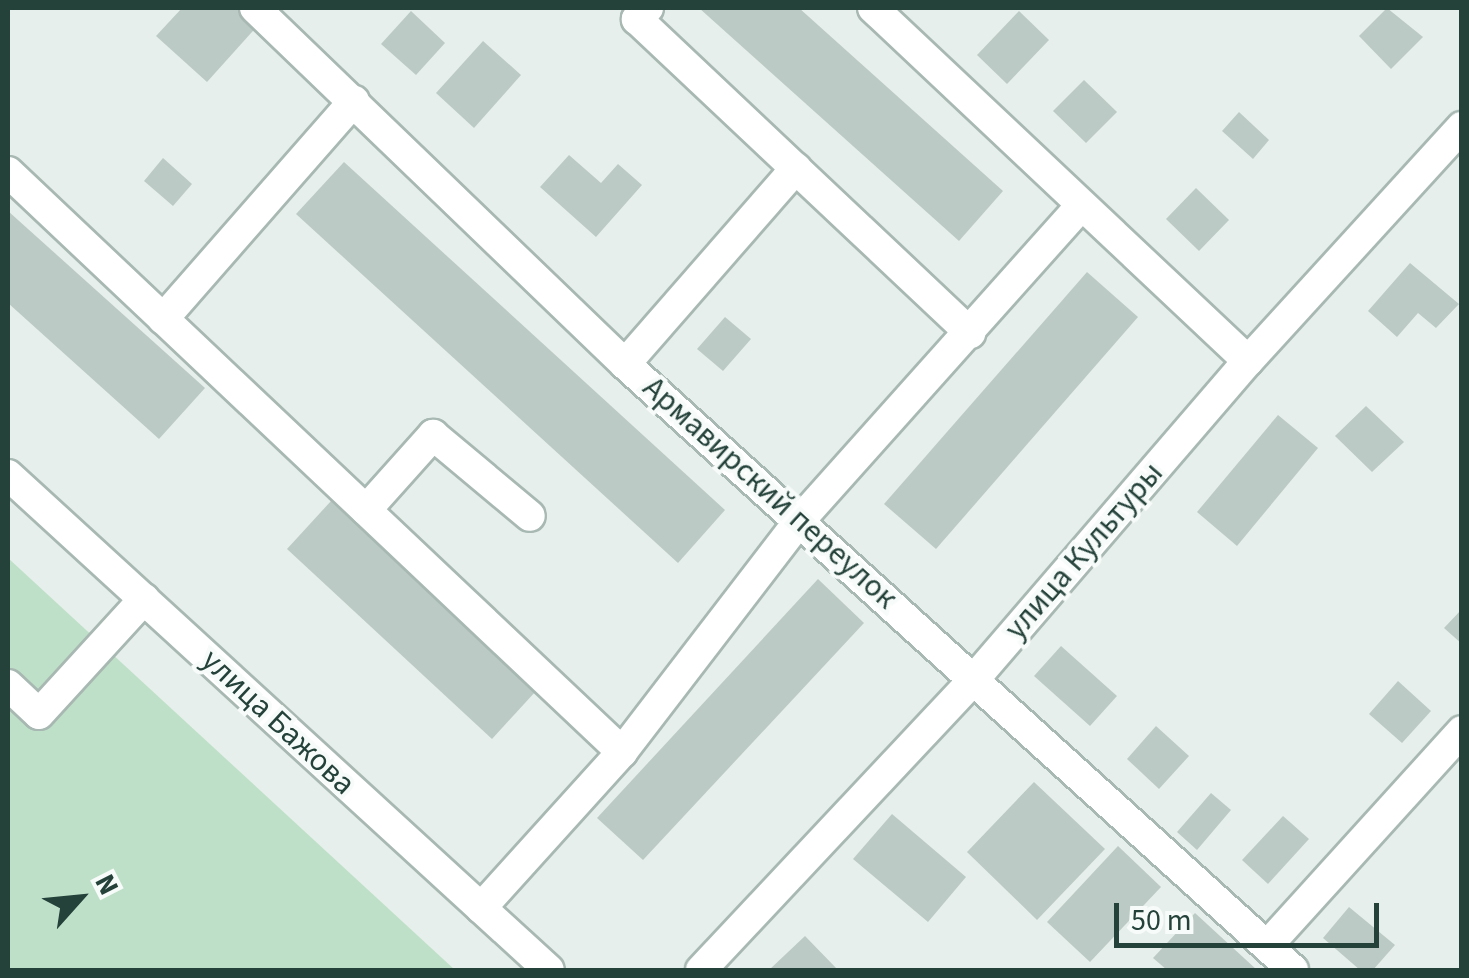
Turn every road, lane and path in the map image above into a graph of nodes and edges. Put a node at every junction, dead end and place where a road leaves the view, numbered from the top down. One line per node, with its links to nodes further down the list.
1 (254, 8): 4 (street, Армавирский переулок)
2 (648, 8): 6 (street)
3 (873, 8): 8 (street)
4 (354, 102): 9 (street); 12 (street, Армавирский переулок)
5 (1462, 126): 11 (street, улица Культуры)
6 (796, 168): 10 (street); 12 (street)
7 (8, 172): 9 (street)
8 (1081, 206): 10 (street); 11 (street)
9 (164, 319): 14 (street)
10 (970, 333): 16 (street)
11 (1248, 361): 18 (street, улица Культуры)
12 (625, 364): 16 (street, Армавирский переулок)
13 (8, 475): 17 (street, улица Бажова)
14 (366, 510): 15 (street); 21 (street)
15 (530, 516)
16 (800, 520): 18 (street, Армавирский переулок); 21 (street)
17 (144, 599): 19 (street); 22 (street, улица Бажова)
18 (976, 677): 23 (street, Армавирский переулок); 25 (street, улица Культуры)
19 (8, 685)
20 (1462, 731): 23 (street)
21 (622, 752): 22 (street)
22 (481, 908): 24 (street, улица Бажова)
23 (1267, 946): 26 (street, Армавирский переулок)
24 (549, 970)
25 (701, 970)
26 (1293, 970)

